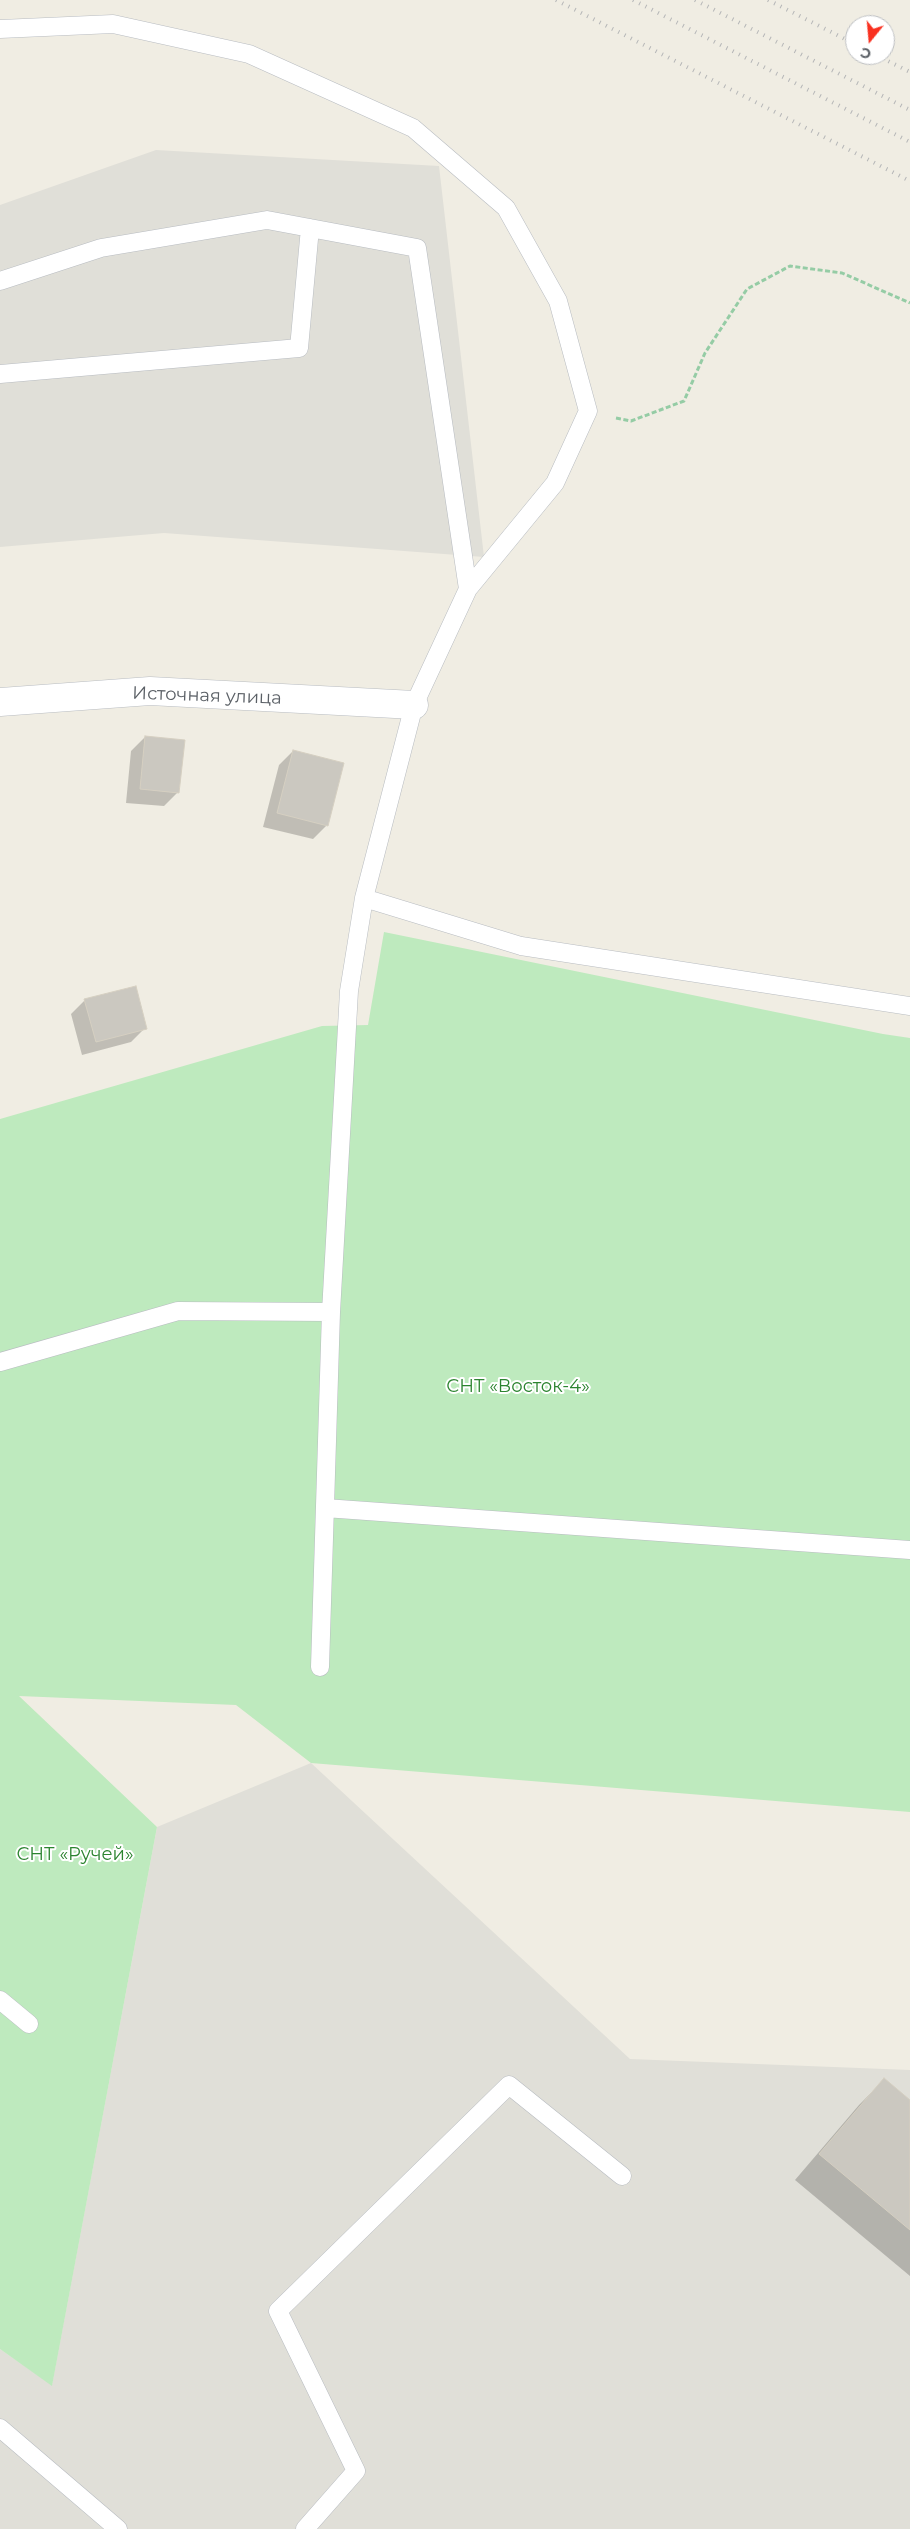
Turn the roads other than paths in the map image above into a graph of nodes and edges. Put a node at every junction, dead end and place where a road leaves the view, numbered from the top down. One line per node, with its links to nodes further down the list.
1 (0, 29): 5 (lane)
2 (310, 228): 3 (lane); 4 (lane); 5 (lane)
3 (0, 281)
4 (0, 374)
5 (468, 589): 7 (lane)
6 (0, 702): 7 (street, Источная улица)
7 (414, 705): 8 (lane)
8 (364, 898): 9 (lane); 10 (lane)
9 (910, 1006)
10 (331, 1312): 11 (lane); 12 (lane)
11 (0, 1362)
12 (325, 1508): 13 (lane); 14 (lane)
13 (910, 1550)
14 (320, 1667)
15 (0, 2000): 16 (lane)
16 (29, 2024)
17 (622, 2176): 20 (lane)
18 (0, 2428): 19 (lane)
19 (118, 2529)
20 (305, 2529)

